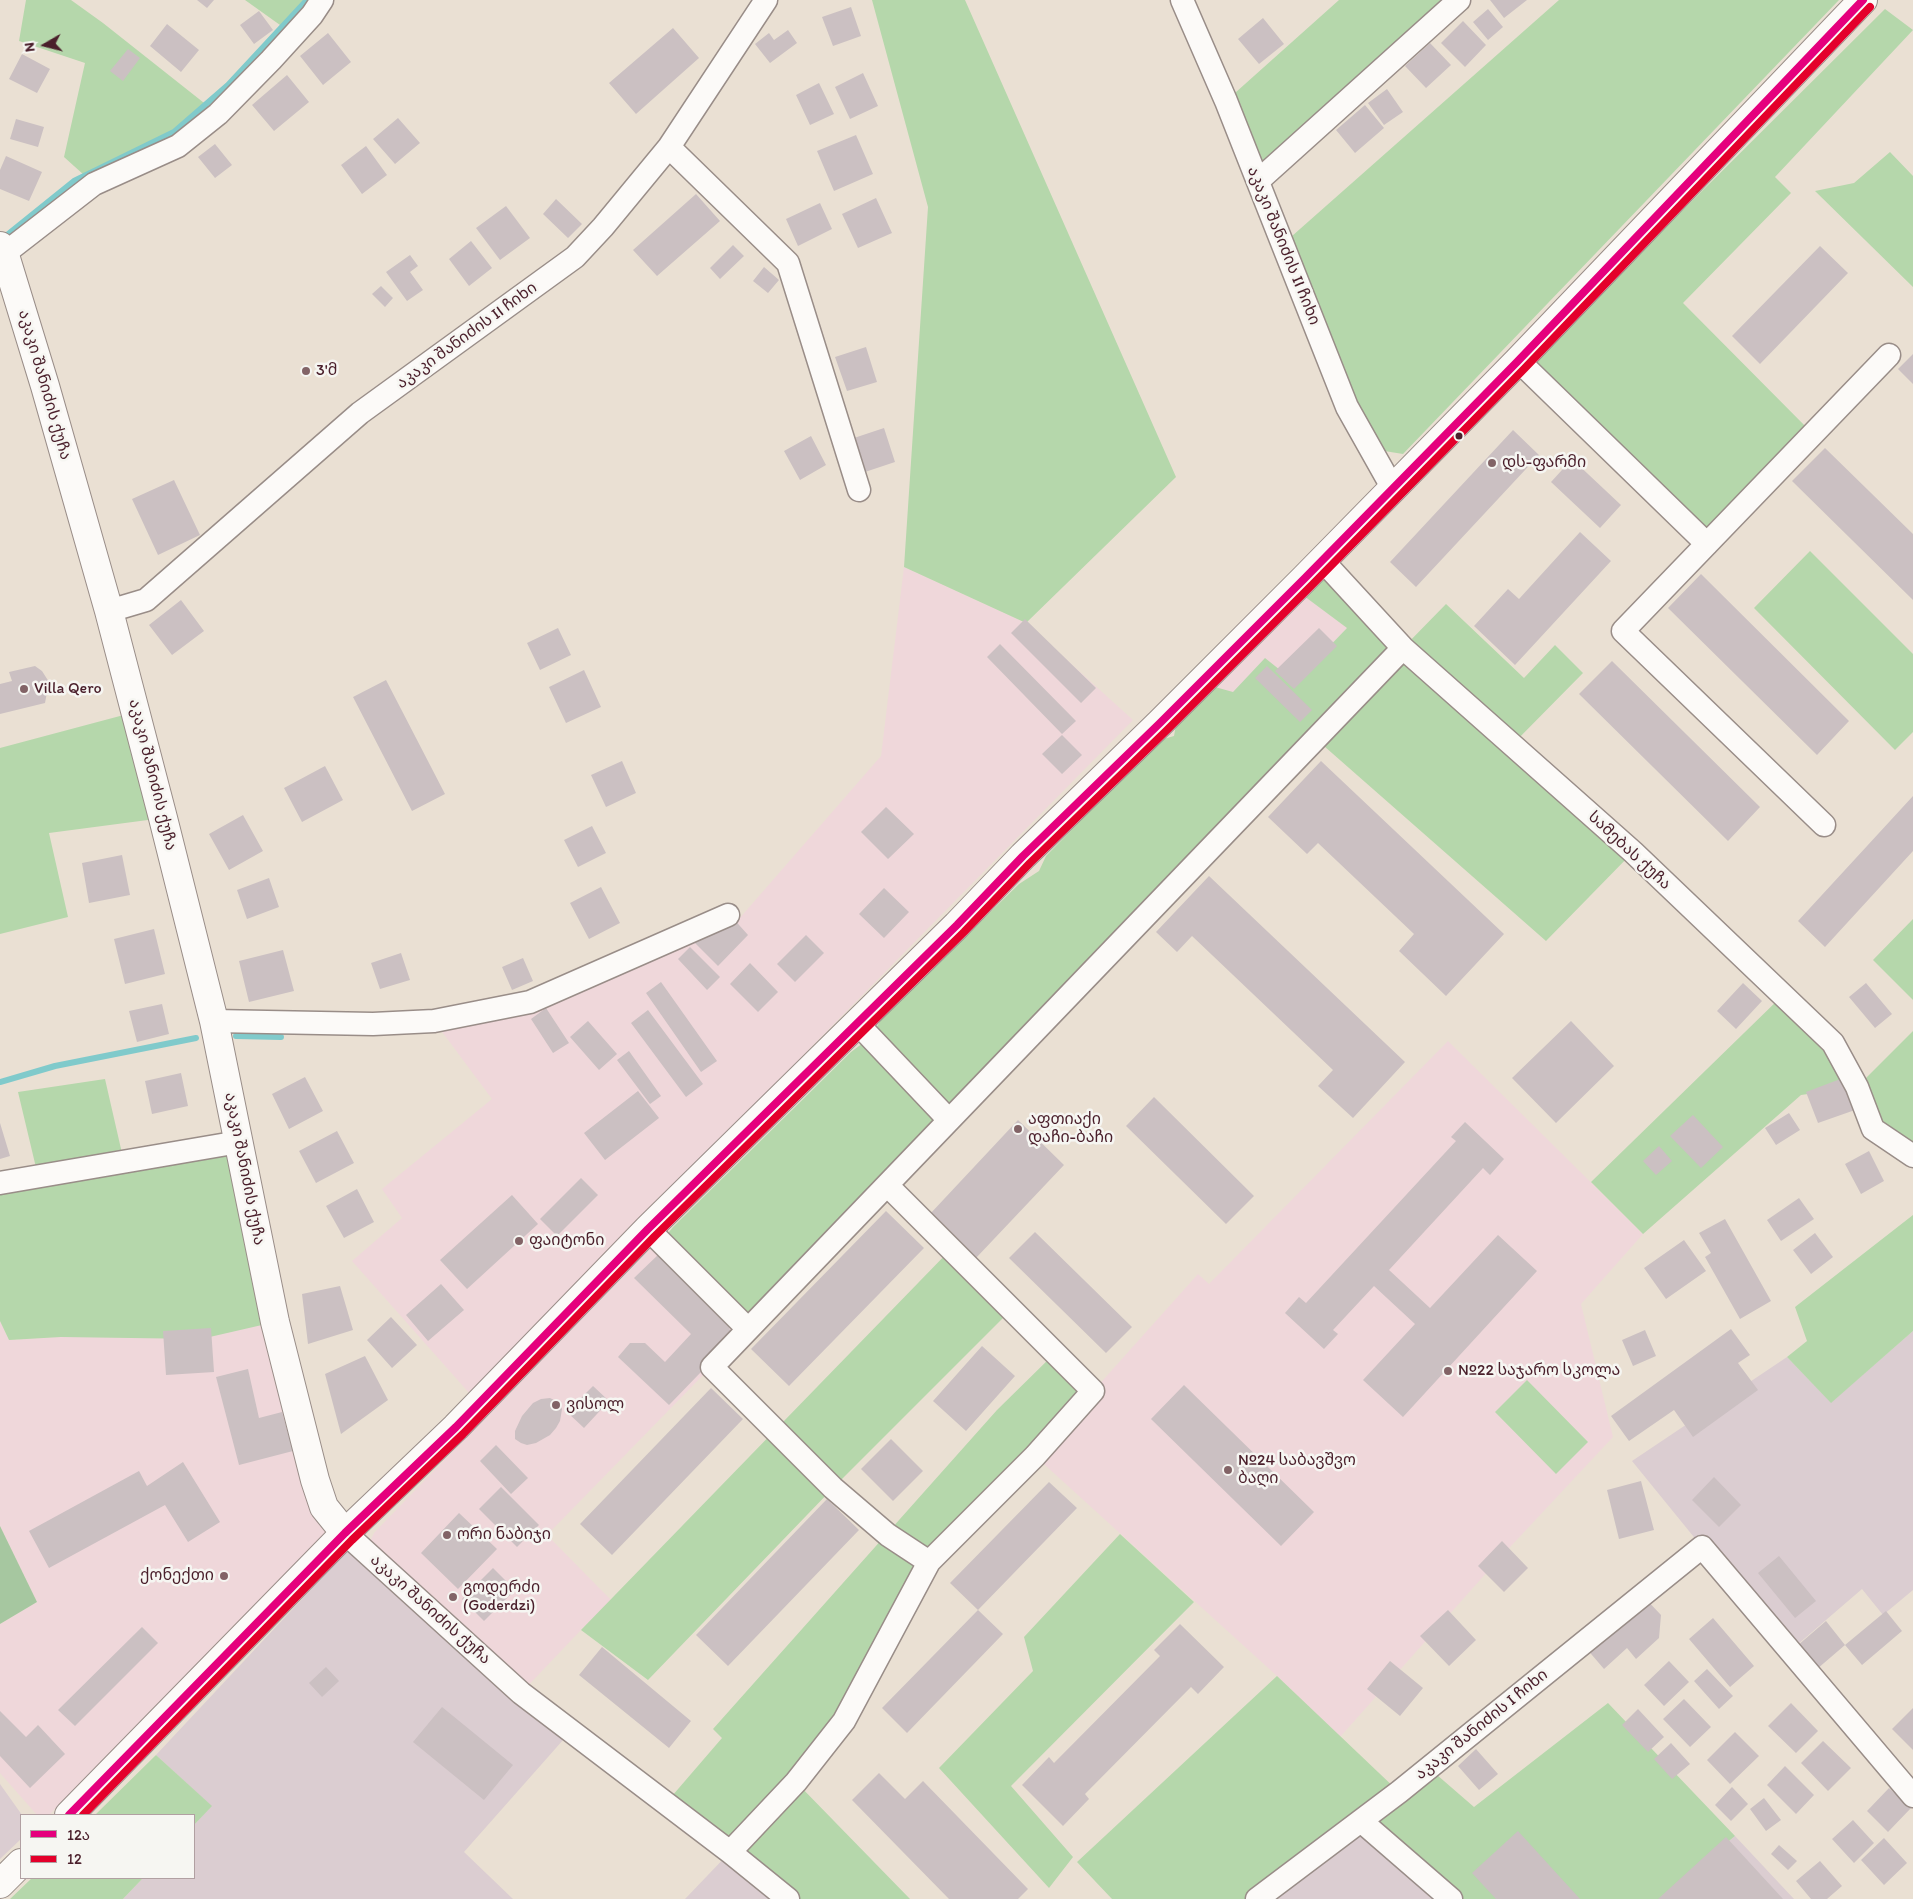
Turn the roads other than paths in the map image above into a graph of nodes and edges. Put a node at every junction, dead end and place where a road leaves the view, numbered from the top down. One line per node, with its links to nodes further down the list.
1 (322, 0): 8 (street)
2 (766, 0): 6 (street, აკაკი შანიძის II ჩიხი)
3 (1182, 0): 7 (street, აკაკი შანიძის II ჩიხი)
4 (1459, 0): 7 (street)
5 (1863, 0): 10 (main road)
6 (670, 147): 12 (street); 15 (street, აკაკი შანიძის II ჩიხი)
7 (1258, 181): 11 (street, აკაკი შანიძის II ჩიხი)
8 (1, 252): 15 (main road, აკაკი შანიძის ქუჩა)
9 (1889, 355): 13 (street)
10 (1517, 362): 11 (main road); 13 (street)
11 (1392, 488): 14 (main road)
12 (859, 490)
13 (1707, 544): 17 (street)
14 (1322, 560): 16 (street, სამებას ქუჩა); 20 (main road)
15 (109, 611): 19 (main road, აკაკი შანიძის ქუჩა)
16 (1403, 648): 21 (street); 23 (street, სამებას ქუჩა)
17 (1824, 824)
18 (728, 915): 19 (street)
19 (214, 1021): 22 (main road, აკაკი შანიძის ქუჩა)
20 (858, 1023): 21 (street); 26 (main road)
21 (949, 1120): 25 (street)
22 (239, 1142): 24 (street); 28 (main road, აკაკი შანიძის ქუჩა)
23 (1913, 1156)
24 (0, 1183)
25 (887, 1185): 27 (street); 29 (street)
26 (648, 1229): 27 (street); 28 (main road)
27 (748, 1329): 29 (street)
28 (345, 1533): 31 (main road); 33 (street, აკაკი შანიძის ქუჩა)
29 (929, 1562): 33 (street)
30 (1913, 1796): 32 (street, აკაკი შანიძის I ჩიხი)
31 (70, 1814)
32 (1361, 1821): 37 (street, აკაკი შანიძის I ჩიხი); 38 (street)
33 (730, 1852): 36 (street, აკაკი შანიძის ქუჩა)
34 (20, 1864): 35 (main road)
35 (0, 1884)
36 (788, 1899)
37 (1257, 1899)
38 (1451, 1899)

